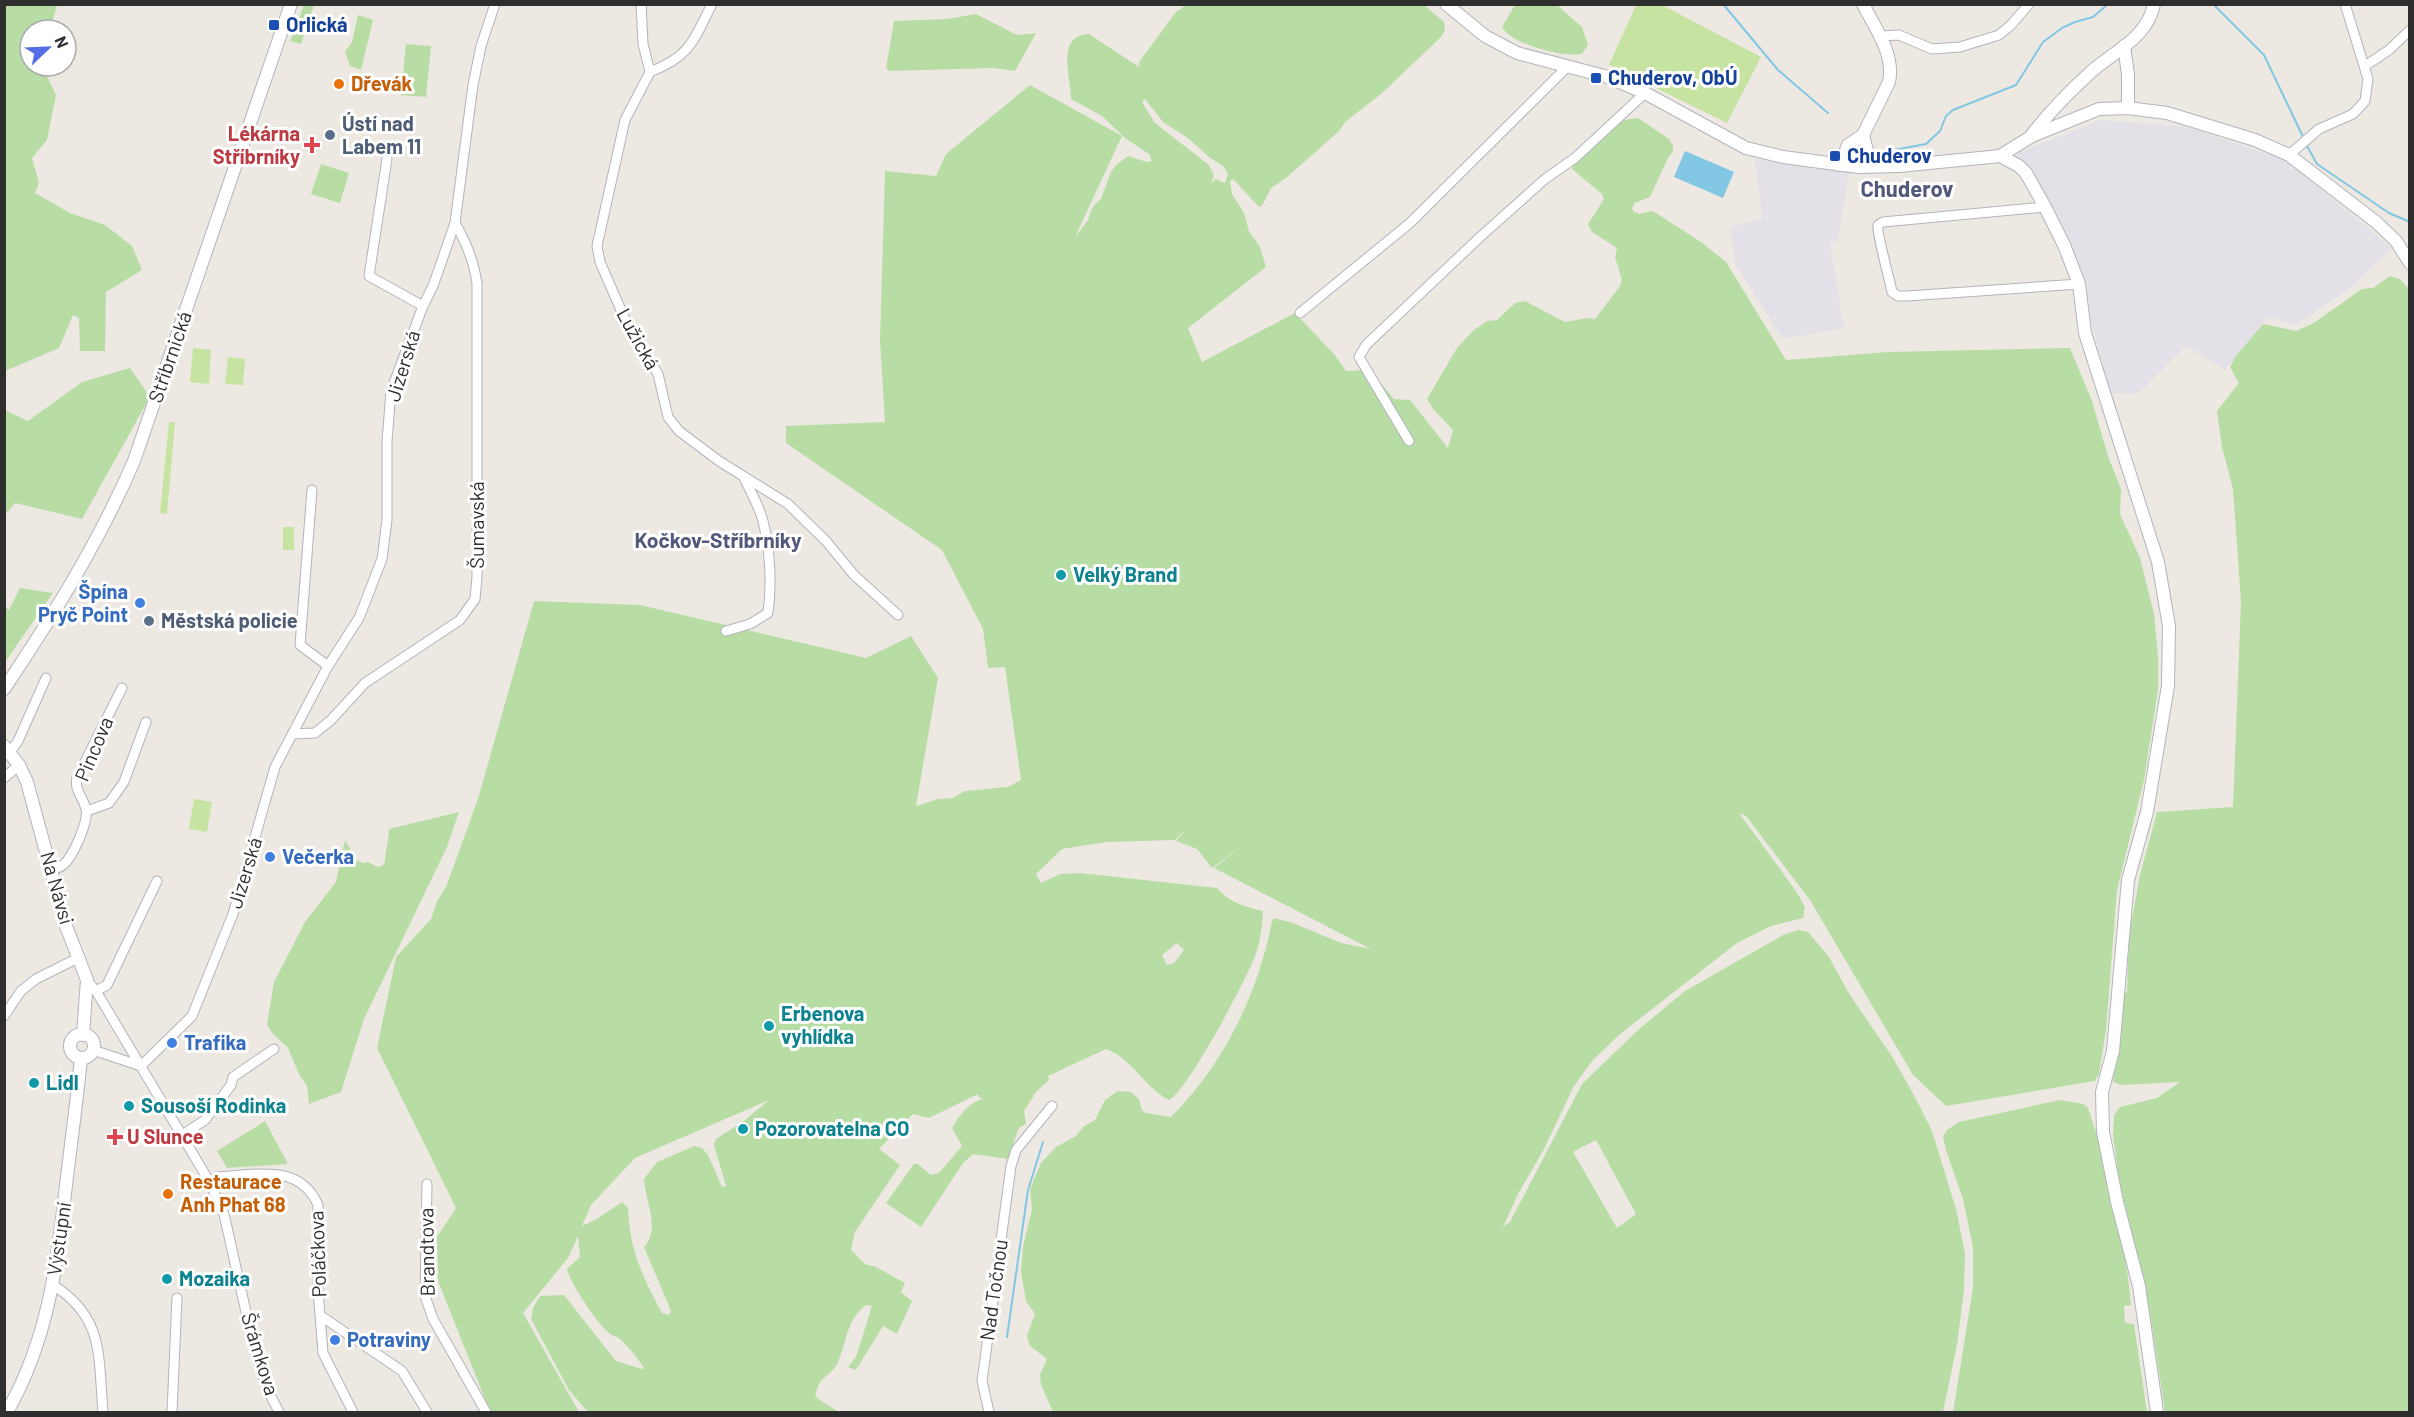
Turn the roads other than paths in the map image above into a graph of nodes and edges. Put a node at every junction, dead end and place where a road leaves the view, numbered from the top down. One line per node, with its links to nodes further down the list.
1 (291, 4): 40 (street, Stříbrnická)
2 (495, 4): 27 (street, Jizerská)
3 (641, 4): 17 (street)
4 (712, 4): 17 (street)
5 (1446, 4): 16 (street)
6 (1863, 4): 13 (street)
7 (2012, 4): 11 (street)
8 (2029, 4): 11 (street)
9 (2154, 4): 14 (street)
10 (2345, 4): 15 (street)
11 (2020, 13): 13 (street)
12 (2409, 30): 15 (street)
13 (1880, 36): 21 (street)
14 (2124, 46): 19 (street); 20 (street)
15 (2365, 66): 22 (street)
16 (1566, 68): 18 (street); 31 (street)
17 (650, 72): 33 (street, Lužická)
18 (1645, 93): 25 (street); 32 (street)
19 (2128, 108): 20 (street); 22 (street)
20 (2031, 137): 23 (street)
21 (1862, 149): 23 (street); 25 (street); 25 (street)
22 (2289, 155): 28 (street)
23 (2000, 156): 26 (street)
24 (387, 159): 30 (street, Jizerská)
25 (1840, 165)
26 (2045, 207): 29 (street); 29 (street)
27 (455, 223): 30 (street, Jizerská); 42 (street, Šumavská)
28 (2409, 263)
29 (2079, 284): 73 (street)
30 (423, 306): 37 (street, Jizerská)
31 (1300, 313)
32 (1408, 441)
33 (744, 478): 35 (street, Lužická); 36 (street)
34 (312, 490): 37 (street)
35 (898, 615)
36 (726, 631)
37 (328, 666): 42 (street, Jizerská)
38 (46, 678): 43 (street)
39 (122, 688): 46 (street, Pincova)
40 (4, 689)
41 (146, 722): 46 (street, Pincova)
42 (293, 734): 57 (street, Jizerská)
43 (7, 749): 44 (street, Na Návsi)
44 (19, 765): 45 (street); 47 (street, Na Návsi)
45 (4, 778)
46 (87, 811): 47 (street, Pincova)
47 (50, 870): 49 (street, Na Návsi)
48 (157, 881): 51 (street)
49 (80, 957): 50 (street, Na Návsi); 52 (street)
50 (87, 980): 51 (street, Šrámkova); 53 (street, Na Návsi)
51 (96, 991): 57 (street, Šrámkova)
52 (4, 1016)
53 (83, 1035): 55 (street); 56 (street)
54 (274, 1049): 59 (street)
55 (93, 1050): 56 (street); 57 (street)
56 (81, 1058): 62 (street, Výstupní)
57 (141, 1066): 59 (street, Šrámkova)
58 (1052, 1106): 72 (street, Nad Točnou)
59 (182, 1135): 60 (street, Šrámkova)
60 (209, 1180): 64 (street, Poláčkova); 68 (street, Šrámkova)
61 (427, 1184): 71 (street, Brandtova)
62 (53, 1285): 65 (street, Výstupní); 66 (street)
63 (177, 1299): 67 (street)
64 (321, 1317): 69 (street); 70 (street, Poláčkova)
65 (7, 1413)
66 (102, 1413)
67 (172, 1413)
68 (279, 1413)
69 (353, 1413)
70 (427, 1413)
71 (486, 1413)
72 (988, 1413)
73 (2157, 1413)

